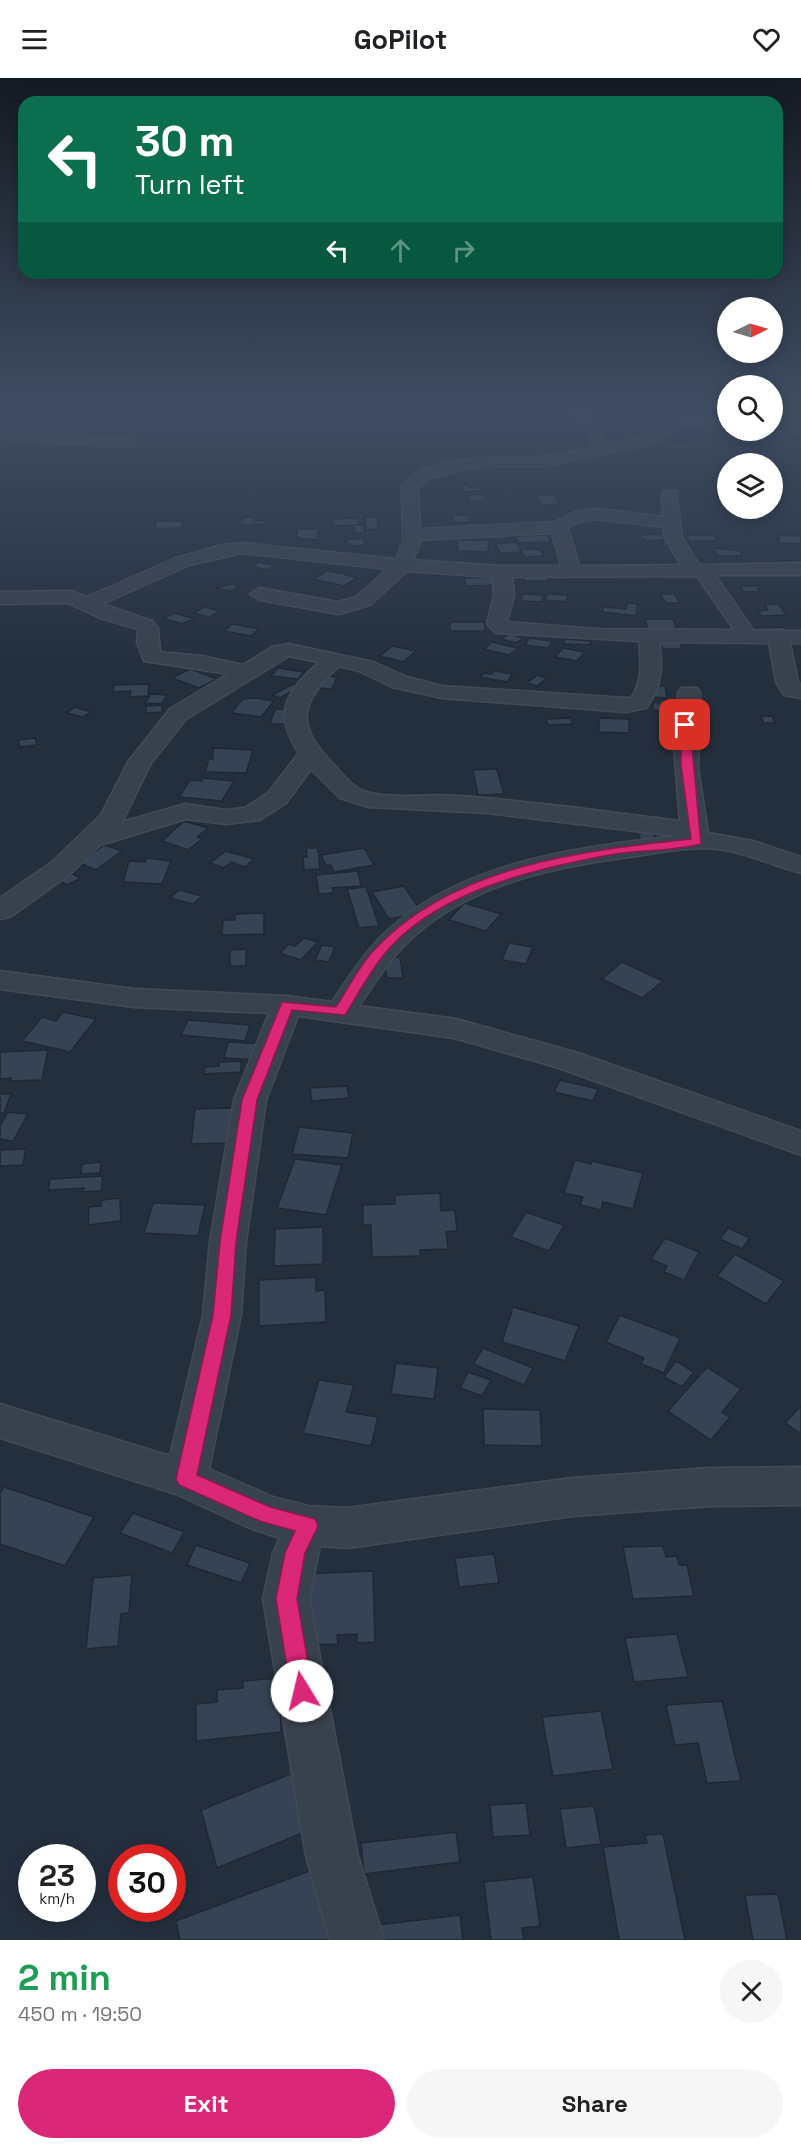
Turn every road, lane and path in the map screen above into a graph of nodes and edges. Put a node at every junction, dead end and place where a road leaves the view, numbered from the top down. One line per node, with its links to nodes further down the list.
1 (410, 493): 5 (street)
2 (670, 494): 3 (street)
3 (670, 523): 4 (street); 7 (street)
4 (559, 526): 5 (street); 10 (street)
5 (412, 535): 6 (street)
6 (402, 565): 9 (street); 11 (street); 13 (street)
7 (699, 569): 8 (street); 10 (street); 14 (street)
8 (801, 569)
9 (502, 572): 10 (street); 15 (street)
10 (572, 572)
11 (260, 594)
12 (0, 598): 13 (street)
13 (87, 604): 19 (street)
14 (747, 635): 15 (street); 16 (street)
15 (648, 636): 18 (street)
16 (778, 636): 17 (street); 20 (street)
17 (801, 637)
18 (335, 659): 19 (street); 22 (street)
19 (248, 672): 24 (street)
20 (801, 692)
21 (689, 693): 23 (street)
22 (310, 754): 23 (street); 24 (street)
23 (695, 836): 25 (street); 29 (street)
24 (95, 838): 26 (street)
25 (801, 865)
26 (0, 911)
27 (0, 980): 28 (street)
28 (287, 1005): 29 (street); 32 (street)
29 (340, 1012): 30 (street)
30 (801, 1143)
31 (0, 1421): 32 (street)
32 (186, 1479): 34 (street)
33 (801, 1486): 34 (street)
34 (308, 1526): 35 (street)
35 (357, 1940)

